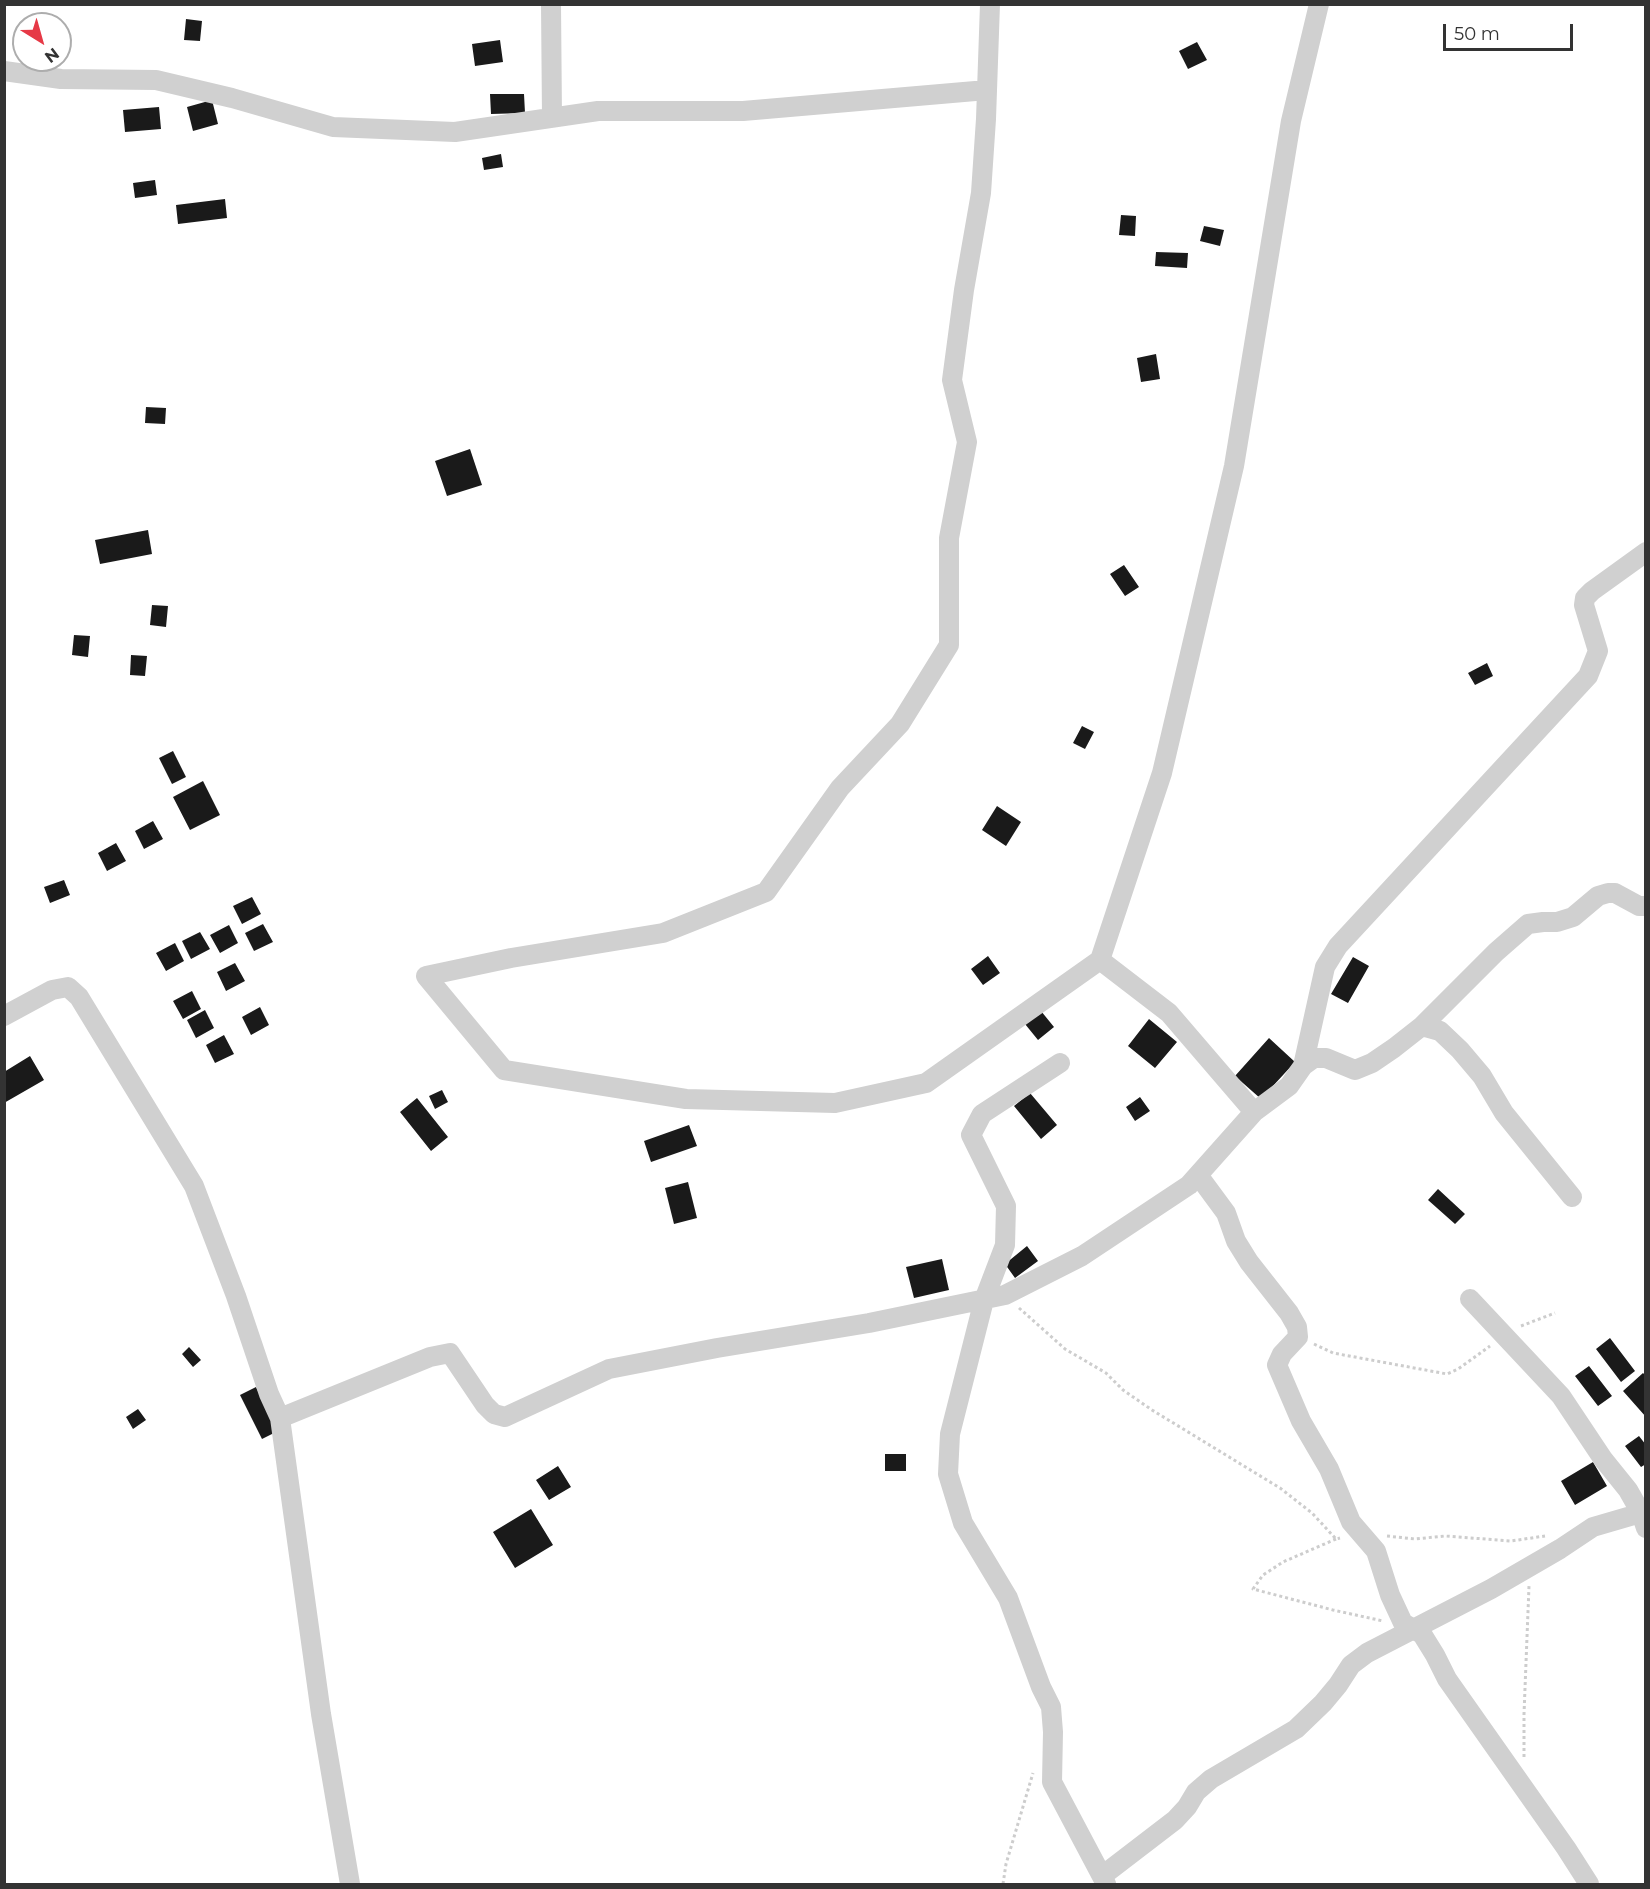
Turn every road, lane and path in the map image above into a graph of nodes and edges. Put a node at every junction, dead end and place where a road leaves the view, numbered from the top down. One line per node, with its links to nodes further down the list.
1 (551, 4): 6 (street)
2 (990, 4): 5 (street)
3 (1319, 4): 9 (street)
4 (4, 71): 6 (street)
5 (987, 90): 6 (street); 9 (street)
6 (552, 118)
7 (1646, 552): 13 (street)
8 (1646, 906): 11 (street)
9 (1100, 960): 14 (street)
10 (4, 1016): 23 (street)
11 (1422, 1026): 13 (street); 16 (street)
12 (1060, 1063): 19 (street)
13 (1303, 1066): 14 (street)
14 (1254, 1113): 15 (street)
15 (1198, 1175): 17 (street); 21 (street)
16 (1572, 1197)
17 (1005, 1295): 19 (street); 26 (path)
18 (1470, 1299): 22 (street)
19 (984, 1300): 23 (street); 33 (street)
20 (1556, 1313): 22 (path)
21 (1298, 1337): 22 (path); 25 (street)
22 (1506, 1337): 24 (street)
23 (280, 1418): 34 (street)
24 (1644, 1518): 27 (street)
25 (1360, 1532): 26 (path); 27 (path); 30 (street)
26 (1336, 1539): 29 (path)
27 (1573, 1541): 28 (street)
28 (1530, 1567): 30 (street); 32 (path)
29 (1383, 1621)
30 (1414, 1629): 32 (street); 33 (street)
31 (1033, 1772): 35 (path)
32 (1525, 1791): 36 (street)
33 (1104, 1880)
34 (350, 1884)
35 (1003, 1884)
36 (1589, 1884)

